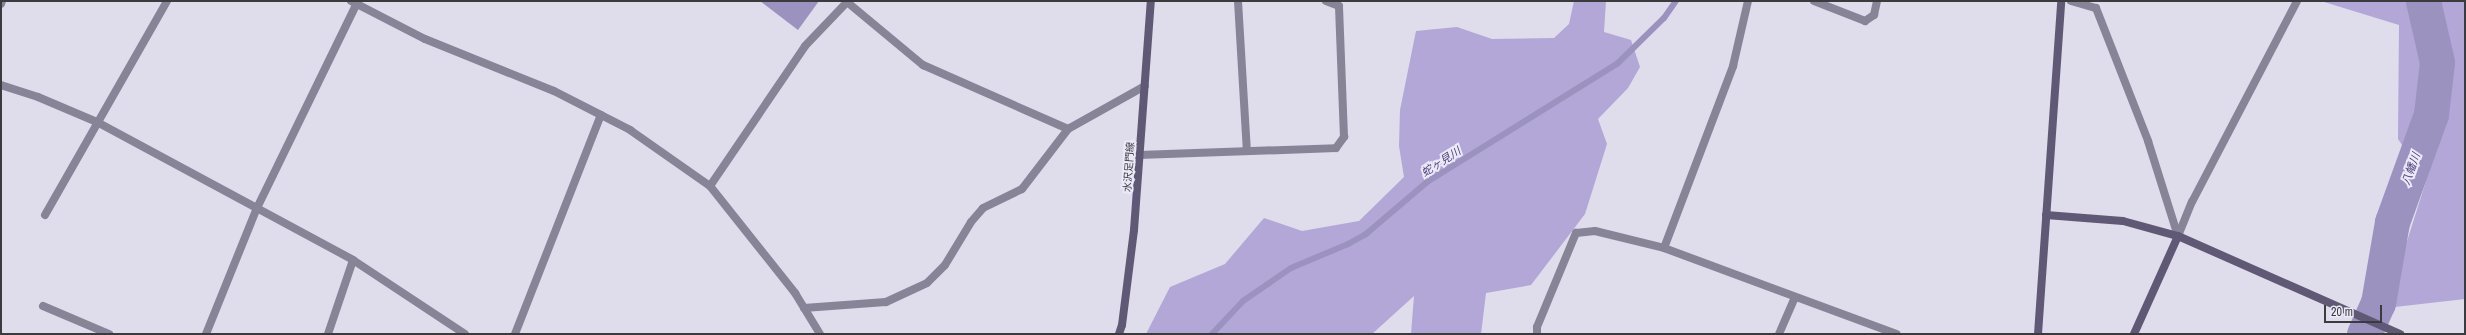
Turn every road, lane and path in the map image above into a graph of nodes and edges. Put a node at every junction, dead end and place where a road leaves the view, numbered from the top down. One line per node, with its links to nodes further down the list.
1 (167, 1): 16 (street)
2 (1151, 1): 14 (street, 水沢足門線)
3 (1238, 1): 18 (street)
4 (1326, 1): 18 (street)
5 (1748, 1): 25 (street)
6 (1814, 1): 7 (street)
7 (1877, 1)
8 (2061, 1): 22 (street)
9 (2071, 1): 24 (street)
10 (2296, 1): 24 (street)
11 (848, 2): 17 (street); 20 (street)
12 (354, 3): 15 (street); 21 (street)
13 (1, 85): 16 (street)
14 (1145, 86): 17 (street); 19 (street, 水沢足門線)
15 (601, 115): 20 (street); 34 (street)
16 (97, 122): 21 (street); 23 (street)
17 (1068, 129): 29 (street)
18 (1247, 151): 19 (street)
19 (1140, 155): 36 (street, 水沢足門線)
20 (710, 186): 29 (street)
21 (257, 208): 26 (street); 31 (street)
22 (2046, 215): 24 (street); 40 (street)
23 (45, 216)
24 (2178, 236): 41 (street); 42 (street)
25 (1664, 248): 27 (street); 37 (street)
26 (353, 260): 32 (street); 33 (street)
27 (1795, 296): 38 (street); 39 (street)
28 (44, 306): 30 (street)
29 (804, 308): 35 (street)
30 (109, 334)
31 (206, 334)
32 (328, 334)
33 (465, 334)
34 (515, 334)
35 (820, 334)
36 (1119, 334)
37 (1537, 334)
38 (1779, 334)
39 (1897, 334)
40 (2038, 334)
41 (2134, 334)
42 (2400, 334)

